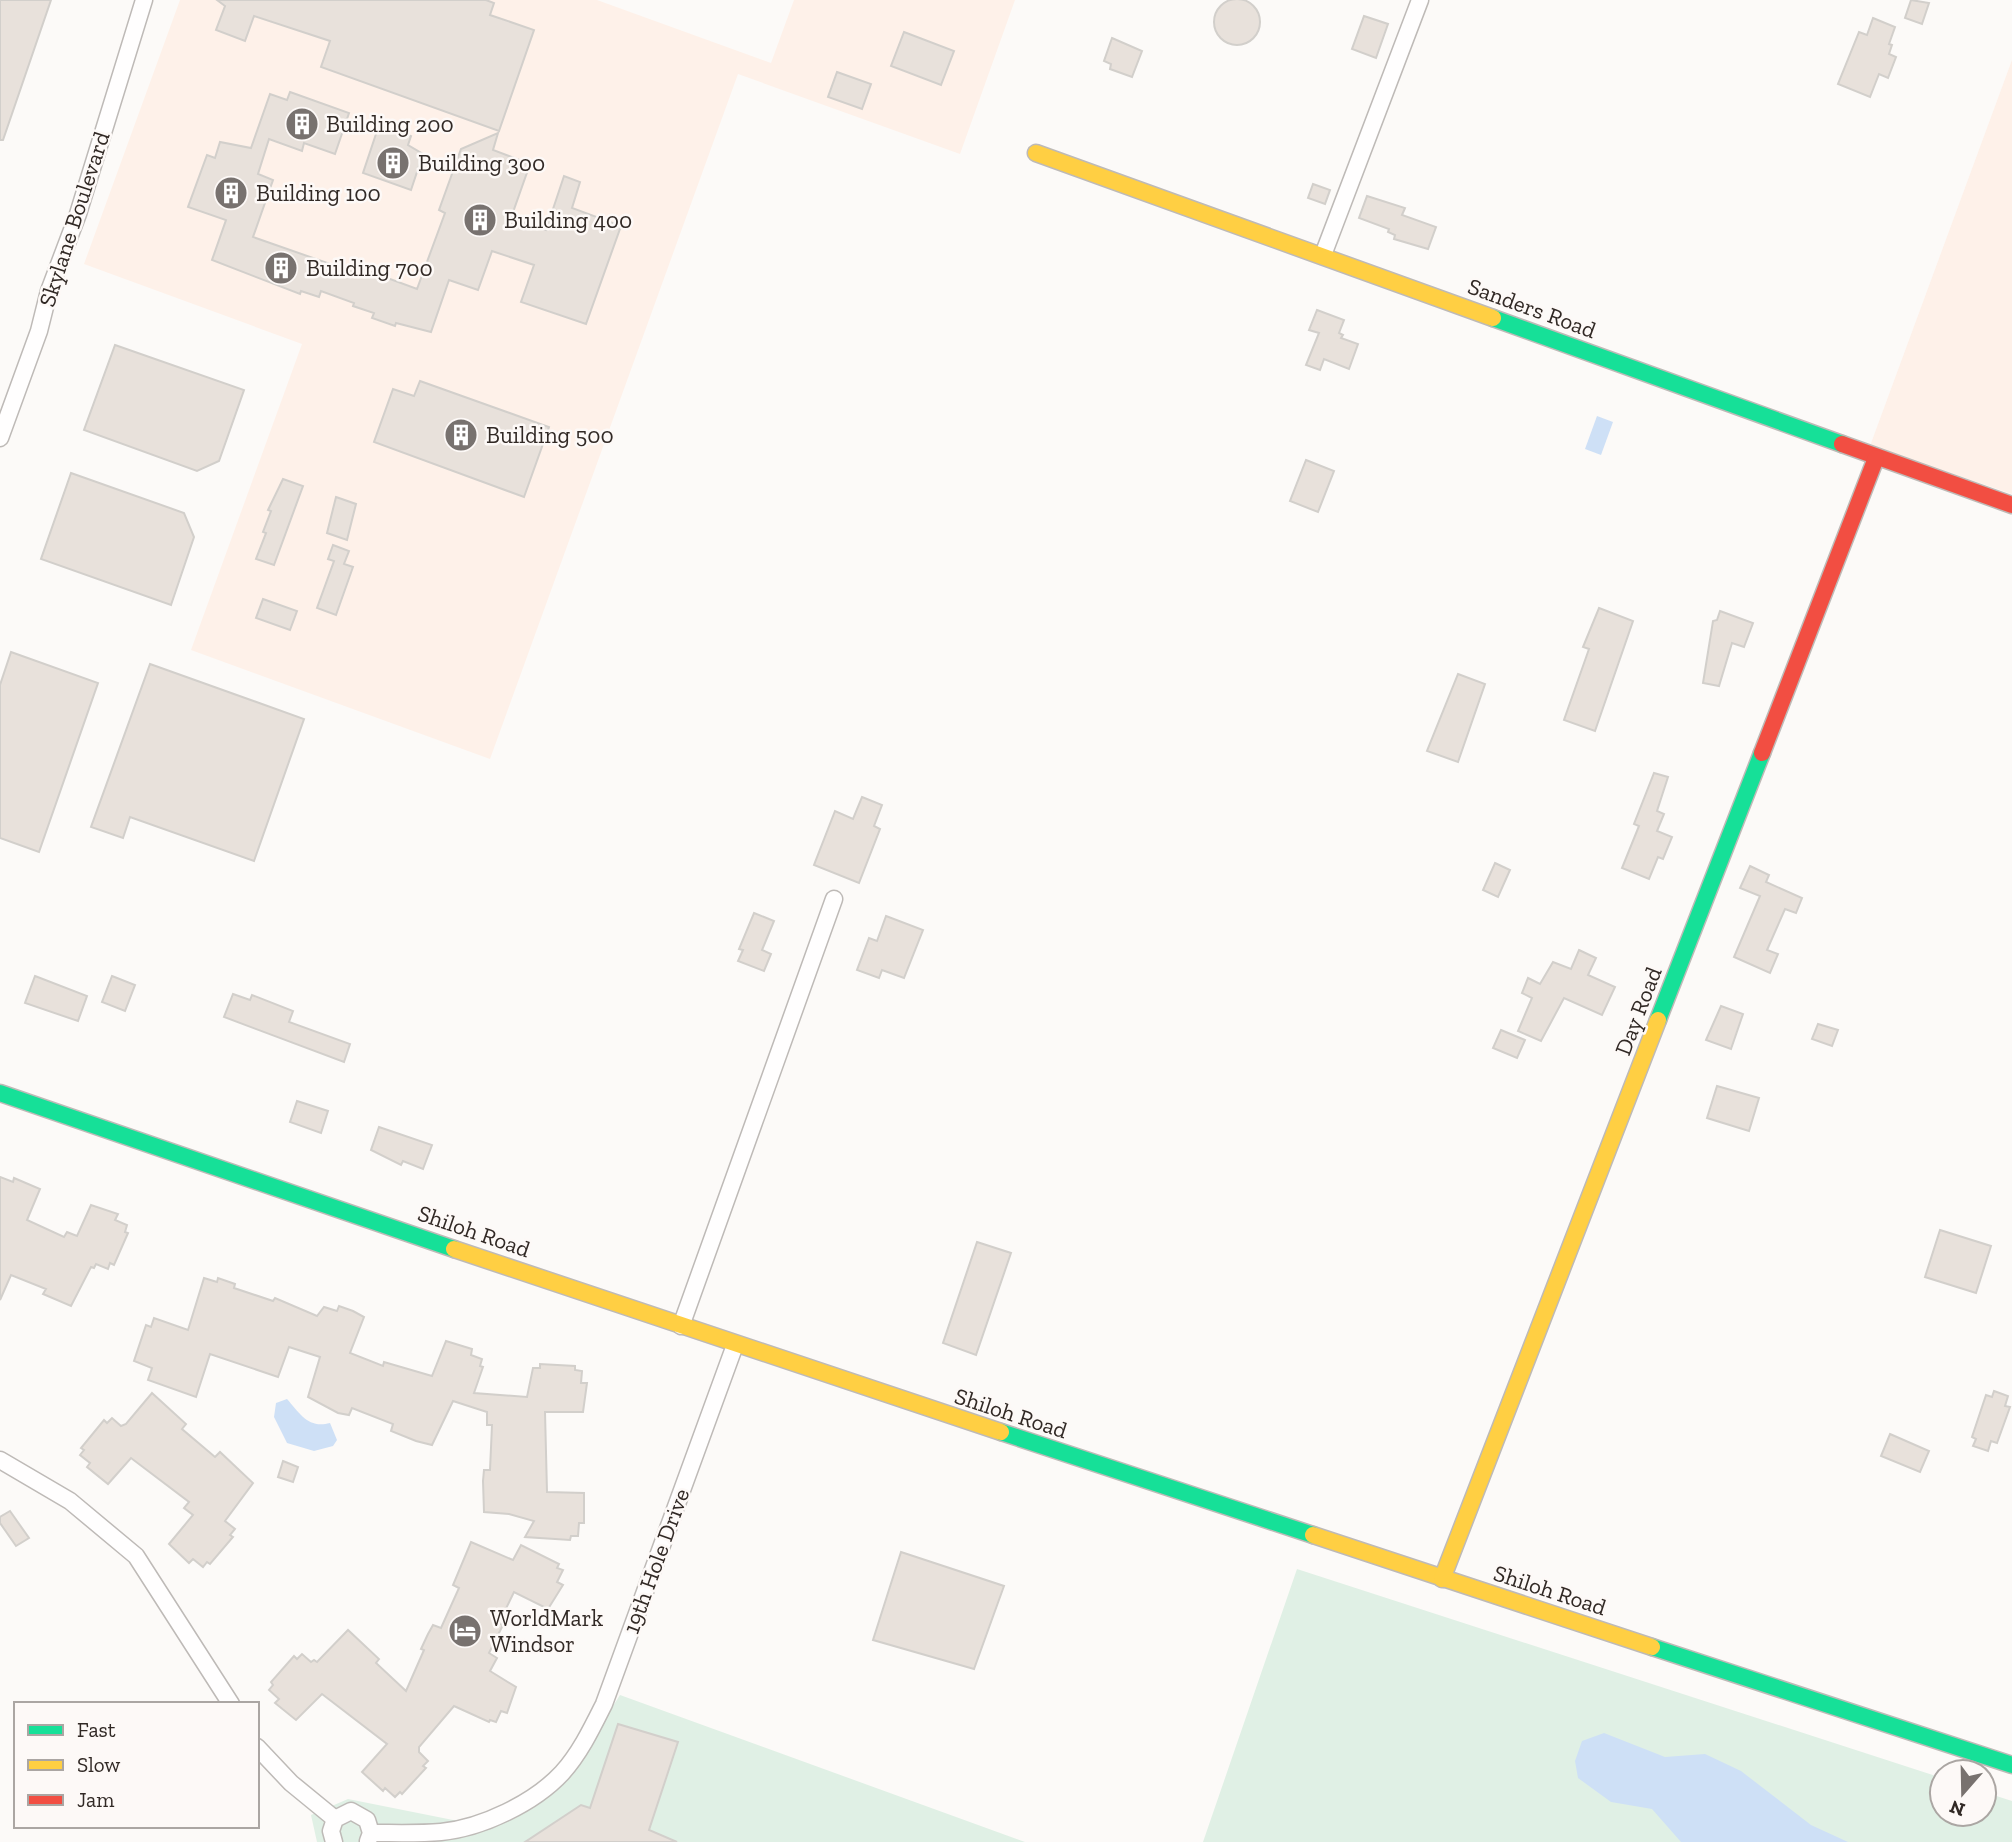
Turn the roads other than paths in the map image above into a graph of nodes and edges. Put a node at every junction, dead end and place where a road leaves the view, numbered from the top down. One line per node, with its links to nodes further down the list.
1 (144, 0): 5 (street, Skylane Boulevard)
2 (1420, 0): 4 (street)
3 (1036, 153): 4 (street, Sanders Road)
4 (1323, 255): 6 (street, Sanders Road)
5 (0, 438)
6 (1876, 458): 7 (street, Sanders Road); 13 (street, Day Road)
7 (2012, 505)
8 (834, 900): 10 (street)
9 (0, 1093): 10 (street, Shiloh Road)
10 (681, 1326): 11 (street, Shiloh Road)
11 (734, 1345): 13 (street, Shiloh Road); 18 (street, 19th Hole Drive)
12 (0, 1460): 14 (street)
13 (1442, 1579): 16 (street, Shiloh Road)
14 (230, 1702)
15 (259, 1749): 17 (street)
16 (2012, 1765)
17 (335, 1819): 18 (street, 19th Hole Drive); 19 (street)
18 (369, 1837)
19 (334, 1842)

